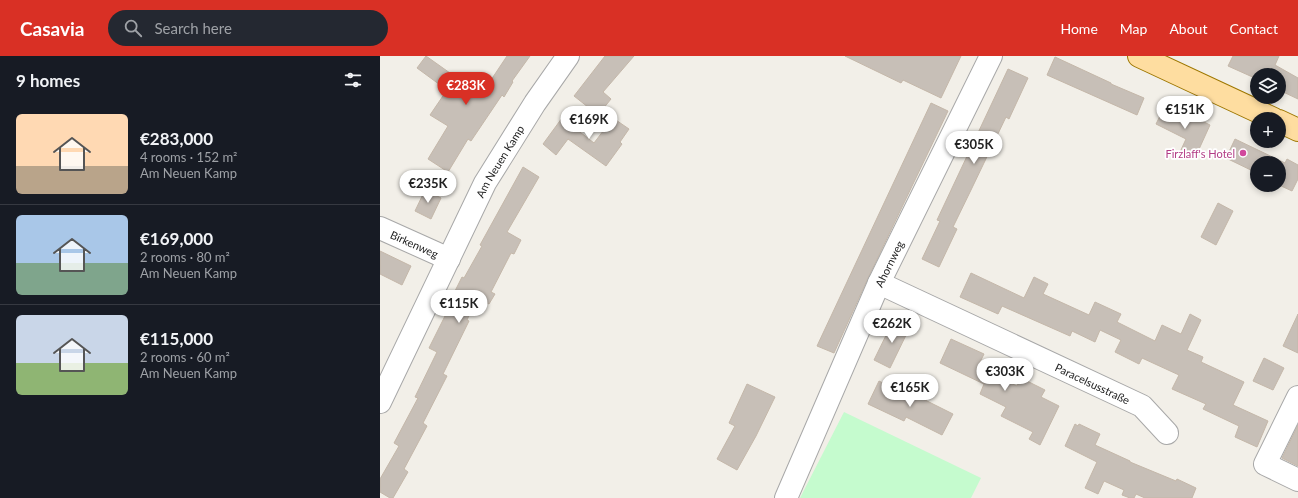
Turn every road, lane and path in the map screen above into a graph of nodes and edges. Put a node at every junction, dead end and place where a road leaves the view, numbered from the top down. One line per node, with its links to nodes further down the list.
1 (568, 56): 8 (street, Am Neuen Kamp)
2 (990, 56): 9 (street, Ahornweg)
3 (1139, 56): 4 (main road)
4 (1259, 112)
5 (1286, 124): 6 (main road)
6 (1298, 130)
7 (380, 228): 8 (street, Birkenweg)
8 (449, 259): 11 (street, Am Neuen Kamp)
9 (879, 283): 12 (street, Paracelsusstraße); 14 (street, Ahornweg)
10 (1298, 397): 13 (street)
11 (380, 402)
12 (1167, 433)
13 (1298, 480)
14 (786, 498)

